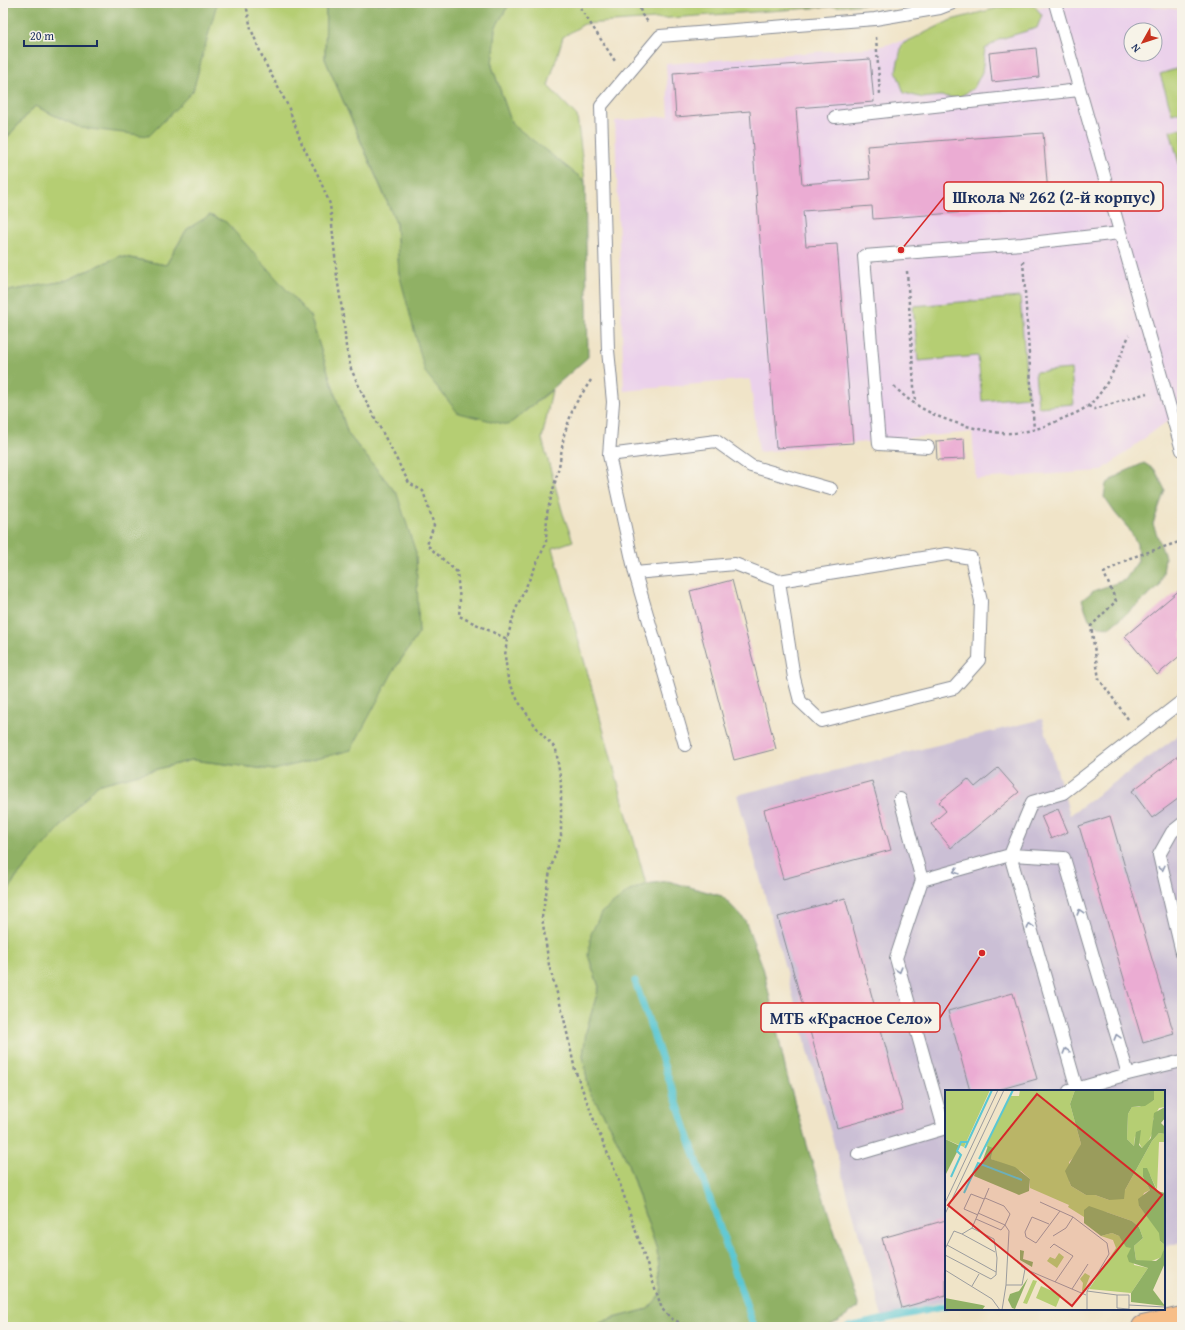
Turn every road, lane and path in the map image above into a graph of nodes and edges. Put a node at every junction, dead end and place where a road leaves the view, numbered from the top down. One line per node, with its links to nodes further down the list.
1 (249, 3): 27 (path)
2 (576, 3): 6 (path)
3 (953, 3): 5 (lane)
4 (1055, 3): 7 (lane)
5 (875, 20): 6 (lane); 8 (path)
6 (626, 76): 14 (lane)
7 (1080, 90): 8 (lane); 10 (lane)
8 (882, 112): 9 (lane)
9 (835, 117)
10 (1120, 233): 11 (lane); 21 (lane)
11 (1022, 244): 12 (lane); 19 (path)
12 (906, 252): 15 (lane); 17 (path)
13 (1130, 332): 18 (path)
14 (608, 350): 22 (lane); 27 (path)
15 (872, 354): 17 (path); 20 (lane)
16 (1148, 393): 18 (path)
17 (915, 404): 19 (path)
18 (1088, 406): 19 (path)
19 (1034, 430)
20 (928, 447)
21 (1182, 450)
22 (609, 455): 23 (lane); 25 (lane)
23 (831, 489)
24 (1182, 541): 29 (path)
25 (635, 573): 26 (lane); 30 (lane)
26 (779, 581): 26 (lane)
27 (507, 639): 43 (path)
28 (1182, 701): 29 (lane)
29 (1139, 734): 33 (lane)
30 (685, 745)
31 (900, 798): 34 (lane)
32 (1182, 824): 35 (lane, one-way to 35)
33 (1010, 855): 34 (lane, one-way to 34); 37 (lane, one-way to 33); 39 (lane, one-way to 33)
34 (922, 880): 40 (lane, one-way to 40)
35 (1182, 953)
36 (1182, 1061): 37 (lane)
37 (1128, 1074): 38 (lane)
38 (1096, 1087): 39 (lane)
39 (1073, 1090)
40 (945, 1128): 41 (lane)
41 (858, 1154)
42 (1182, 1318): 44 (highway)
43 (689, 1327)
44 (1143, 1327)

